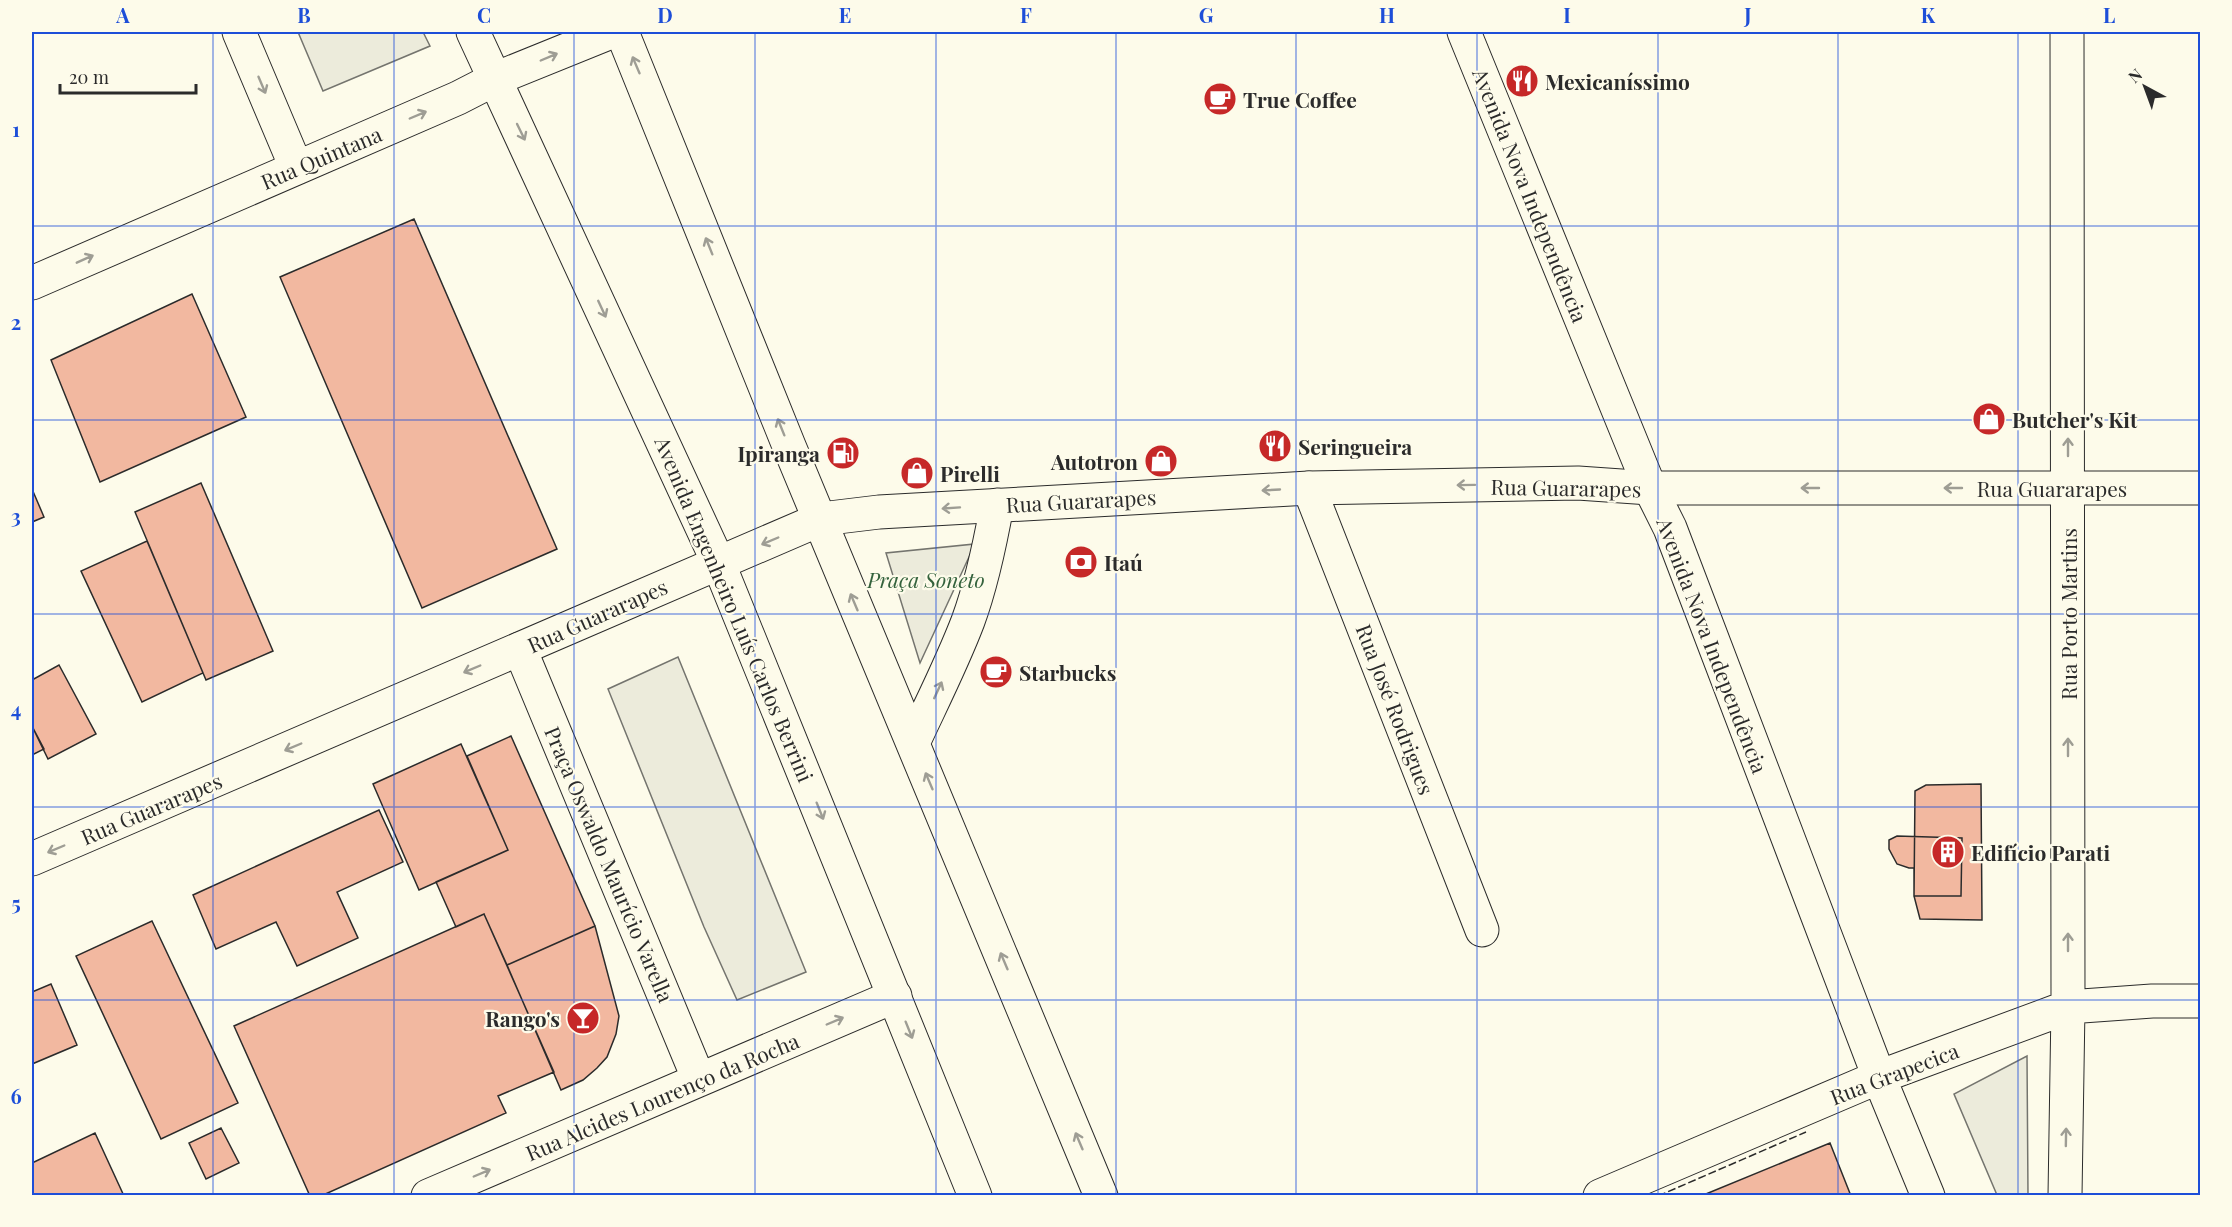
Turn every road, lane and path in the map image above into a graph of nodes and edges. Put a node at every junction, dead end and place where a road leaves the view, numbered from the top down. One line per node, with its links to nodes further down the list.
1 (239, 32): 8 (street, one-way to 8)
2 (474, 32): 7 (street, Avenida Engenheiro Luís Carlos Berrini)
3 (611, 32): 7 (street, Rua Quintana, one-way to 3)
4 (622, 32): 15 (street, one-way to 4)
5 (1464, 32): 11 (street, Avenida Nova Independência)
6 (2067, 32): 13 (street, Rua Porto Martins, one-way to 6)
7 (495, 80): 8 (street, Rua Quintana, one-way to 7); 16 (street, Avenida Engenheiro Luís Carlos Berrini, one-way to 16)
8 (296, 167): 9 (street, Rua Quintana, one-way to 8)
9 (32, 283)
10 (1309, 488): 11 (street, Rua Guararapes, one-way to 10); 14 (street, Rua Guararapes, one-way to 14); 20 (street, Rua José Rodrigues)
11 (1650, 488): 13 (street, Rua Guararapes, one-way to 11); 24 (street, Avenida Nova Independência)
12 (2200, 488): 13 (street, Rua Guararapes)
13 (2068, 489): 23 (street, Rua Porto Martins, one-way to 13)
14 (997, 505): 15 (street, Rua Guararapes, one-way to 15); 18 (street, one-way to 14)
15 (820, 519): 16 (street, Rua Guararapes, one-way to 16); 18 (street, one-way to 15)
16 (718, 562): 17 (street, Rua Guararapes); 21 (street, Avenida Engenheiro Luís Carlos Berrini, one-way to 21)
17 (520, 649): 19 (street, Rua Guararapes, one-way to 19); 25 (street, Praça Oswaldo Maurício Varella)
18 (913, 743): 28 (street, one-way to 18)
19 (32, 859)
20 (1482, 930)
21 (895, 996): 25 (street, Rua Alcides Lourenço da Rocha, one-way to 21); 27 (street, Avenida Engenheiro Luís Carlos Berrini, one-way to 27)
22 (2200, 1000): 23 (street, Rua Grapecica)
23 (2068, 1007): 24 (street, Rua Grapecica); 31 (street, Rua Porto Martins, one-way to 23)
24 (1880, 1077): 29 (street, Rua Grapecica); 30 (street, Avenida Nova Independência)
25 (699, 1080): 26 (street, Rua Alcides Lourenço da Rocha, one-way to 25)
26 (428, 1196)
27 (975, 1196)
28 (1101, 1196)
29 (1600, 1196)
30 (1928, 1196)
31 (2065, 1196)

